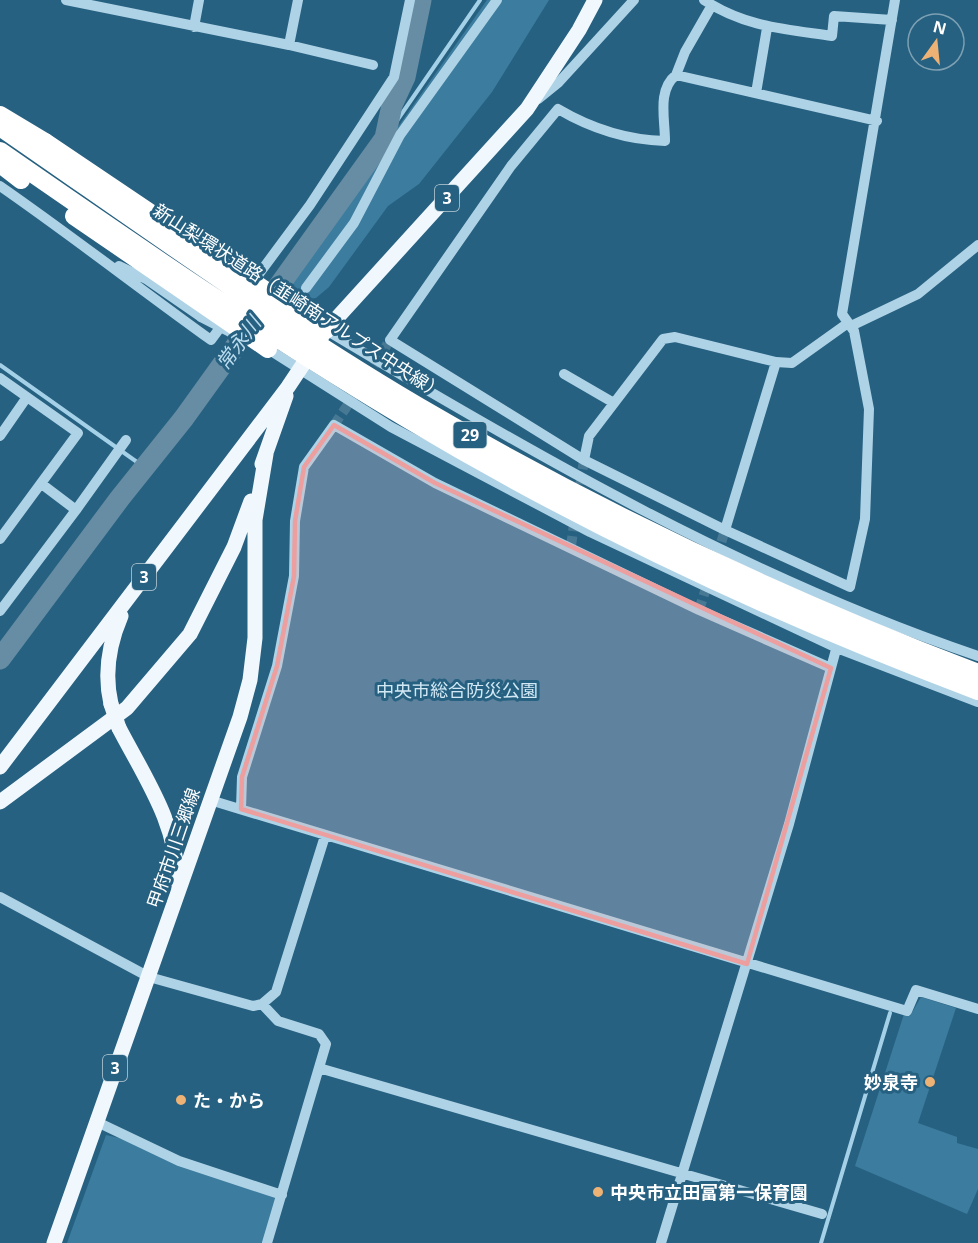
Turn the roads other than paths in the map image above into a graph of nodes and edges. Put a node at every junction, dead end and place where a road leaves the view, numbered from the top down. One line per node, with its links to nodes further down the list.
1 (66, 0): 9 (street)
2 (199, 0): 12 (street)
3 (298, 0): 14 (street)
4 (410, 0): 26 (street)
5 (497, 0): 27 (street)
6 (595, 0): 18 (main road, 甲府市川三郷線 / 3)
7 (634, 0): 18 (street)
8 (895, 0): 11 (street)
9 (97, 3): 12 (street)
10 (708, 3): 13 (street); 16 (street)
11 (892, 20): 13 (street); 20 (street)
12 (194, 27): 14 (street)
13 (767, 28): 17 (street)
14 (289, 45): 15 (street)
15 (373, 65)
16 (676, 75): 17 (street); 41 (street)
17 (756, 93): 20 (street)
18 (527, 108): 29 (main road, 甲府市川三郷線 / 3)
19 (0, 115): 29 (highway, bridge)
20 (877, 121): 28 (street)
21 (0, 128): 53 (highway, 新山梨環状道路（韮崎南アルプス中央線） / 29, bridge)
22 (0, 151): 54 (highway, 29, bridge)
23 (0, 164): 30 (highway, bridge)
24 (0, 186): 26 (street)
25 (978, 245): 28 (street)
26 (105, 259): 30 (street, bridge)
27 (306, 288)
28 (849, 325): 31 (street); 46 (street)
29 (326, 330): 32 (main road, 甲府市川三郷線 / 3); 48 (street)
30 (268, 349): 32 (street)
31 (776, 362): 37 (street); 44 (street)
32 (300, 369): 35 (main road, 甲府市川三郷線 / 3); 50 (street)
33 (564, 374): 37 (street)
34 (0, 378): 36 (street)
35 (288, 387): 40 (main road, 甲府市川三郷線 / 3); 47 (main road, 甲府市川三郷線 / 3)
36 (27, 397): 38 (street); 42 (street)
37 (614, 403): 41 (street)
38 (0, 436)
39 (126, 440): 43 (street)
40 (266, 454): 57 (main road, 甲府市川三郷線 / 3); 58 (main road, 甲府市川三郷線 / 3)
41 (584, 460): 44 (street)
42 (43, 485): 43 (street); 45 (street)
43 (76, 510): 49 (street)
44 (724, 531): 46 (street)
45 (0, 539)
46 (850, 587): 48 (street)
47 (130, 595): 56 (main road, 甲府市川三郷線 / 3); 61 (main road, bridge)
48 (847, 605): 50 (street); 51 (street)
49 (0, 611)
50 (837, 648): 52 (street); 55 (street)
51 (978, 656)
52 (831, 668): 59 (street); 63 (street)
53 (978, 674)
54 (978, 691)
55 (978, 702)
56 (0, 767)
57 (210, 800): 59 (street); 61 (main road, 甲府市川三郷線 / 3)
58 (0, 802)
59 (241, 809): 60 (street)
60 (325, 836): 63 (street); 65 (street)
61 (177, 893): 64 (main road, 甲府市川三郷線 / 3)
62 (0, 897): 64 (street)
63 (747, 964): 66 (street); 69 (street)
64 (149, 977): 65 (street); 68 (main road, 甲府市川三郷線 / 3)
65 (262, 1004): 67 (street)
66 (978, 1009)
67 (319, 1068): 69 (street); 70 (street)
68 (95, 1121): 70 (street); 72 (main road, 甲府市川三郷線 / 3)
69 (681, 1175): 71 (street); 74 (street)
70 (282, 1195): 73 (street)
71 (822, 1214)
72 (54, 1243)
73 (267, 1243)
74 (661, 1243)

